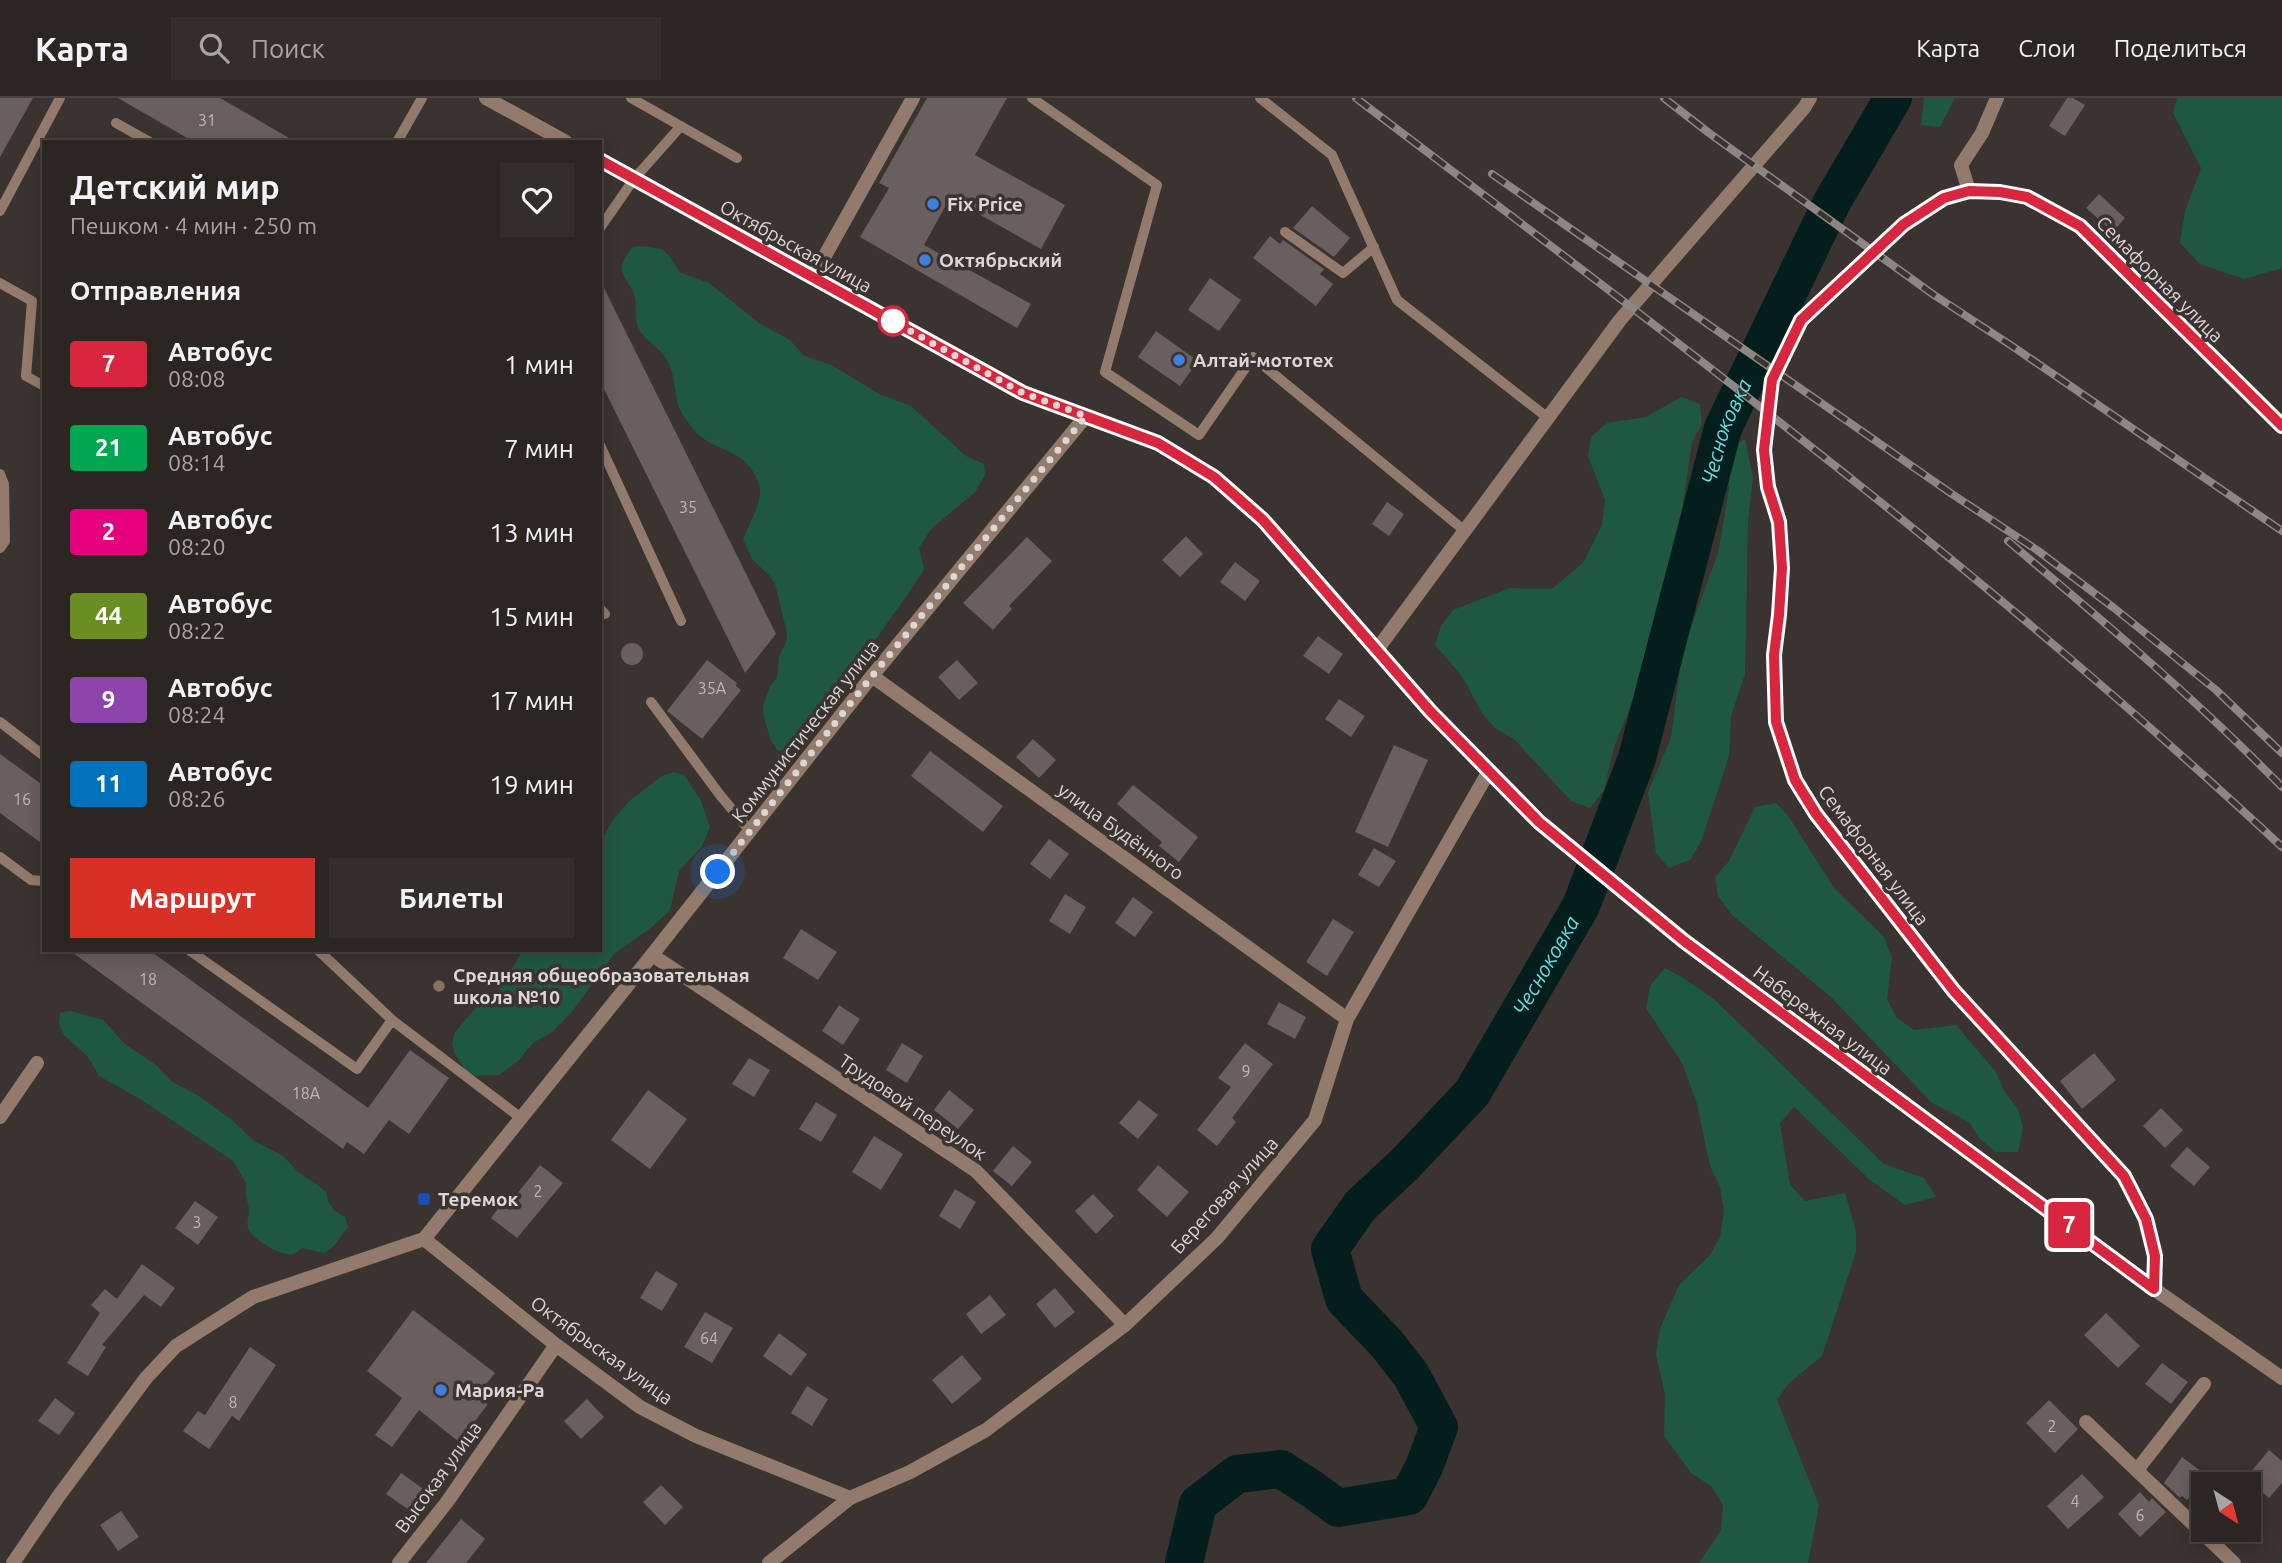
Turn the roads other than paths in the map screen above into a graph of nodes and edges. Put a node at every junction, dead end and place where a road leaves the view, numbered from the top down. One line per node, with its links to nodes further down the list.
1 (60, 98): 19 (lane)
2 (422, 98): 13 (lane)
3 (486, 98): 14 (street)
4 (631, 98): 11 (lane)
5 (913, 98): 23 (street)
6 (1032, 98): 31 (lane)
7 (1260, 98): 22 (lane)
8 (1810, 98): 27 (street)
9 (1997, 98): 18 (street)
10 (116, 123): 12 (lane)
11 (681, 127): 15 (lane); 17 (lane)
12 (146, 140)
13 (398, 140)
14 (562, 140)
15 (737, 158)
16 (602, 161): 17 (street, Октябрьская улица)
17 (634, 179): 20 (lane); 23 (street, Октябрьская улица)
18 (1969, 191): 28 (street, Семафорная улица); 52 (street, Семафорная улица)
19 (0, 211)
20 (602, 225)
21 (1285, 232): 22 (lane)
22 (1374, 247): 27 (lane)
23 (813, 277): 26 (street, Октябрьская улица)
24 (0, 283): 25 (lane)
25 (42, 385)
26 (1086, 416): 34 (street, Октябрьская улица); 35 (street, Коммунистическая улица)
27 (1548, 418): 31 (street)
28 (2282, 426)
29 (602, 448): 33 (lane)
30 (1, 481): 32 (lane)
31 (1465, 531): 34 (street)
32 (0, 548)
33 (681, 621)
34 (1376, 651): 39 (street, Набережная улица)
35 (872, 676): 40 (street, Коммунистическая улица); 46 (street, улица Будённого)
36 (651, 702): 40 (lane)
37 (0, 722): 38 (lane)
38 (42, 754)
39 (1489, 771): 46 (street, Береговая улица); 52 (street, Набережная улица)
40 (750, 831): 45 (street, Коммунистическая улица)
41 (0, 857): 42 (lane)
42 (42, 881)
43 (192, 952): 47 (lane)
44 (320, 952): 47 (lane)
45 (652, 955): 50 (street, Коммунистическая улица); 53 (street, Трудовой переулок)
46 (1347, 1019): 53 (street, Береговая улица)
47 (392, 1020): 50 (lane)
48 (37, 1063): 49 (street)
49 (0, 1116)
50 (521, 1118): 51 (street, Коммунистическая улица)
51 (424, 1239): 54 (street, Октябрьская улица); 60 (street)
52 (2154, 1289): 55 (street, Набережная улица)
53 (1125, 1325): 59 (street, Береговая улица)
54 (556, 1345): 59 (street, Октябрьская улица); 61 (street, Высокая улица)
55 (2282, 1378)
56 (2204, 1384): 58 (street)
57 (2086, 1422): 58 (street)
58 (2137, 1470): 63 (street)
59 (850, 1498): 62 (street, Береговая улица)
60 (13, 1563)
61 (399, 1563)
62 (769, 1563)
63 (2234, 1563)

